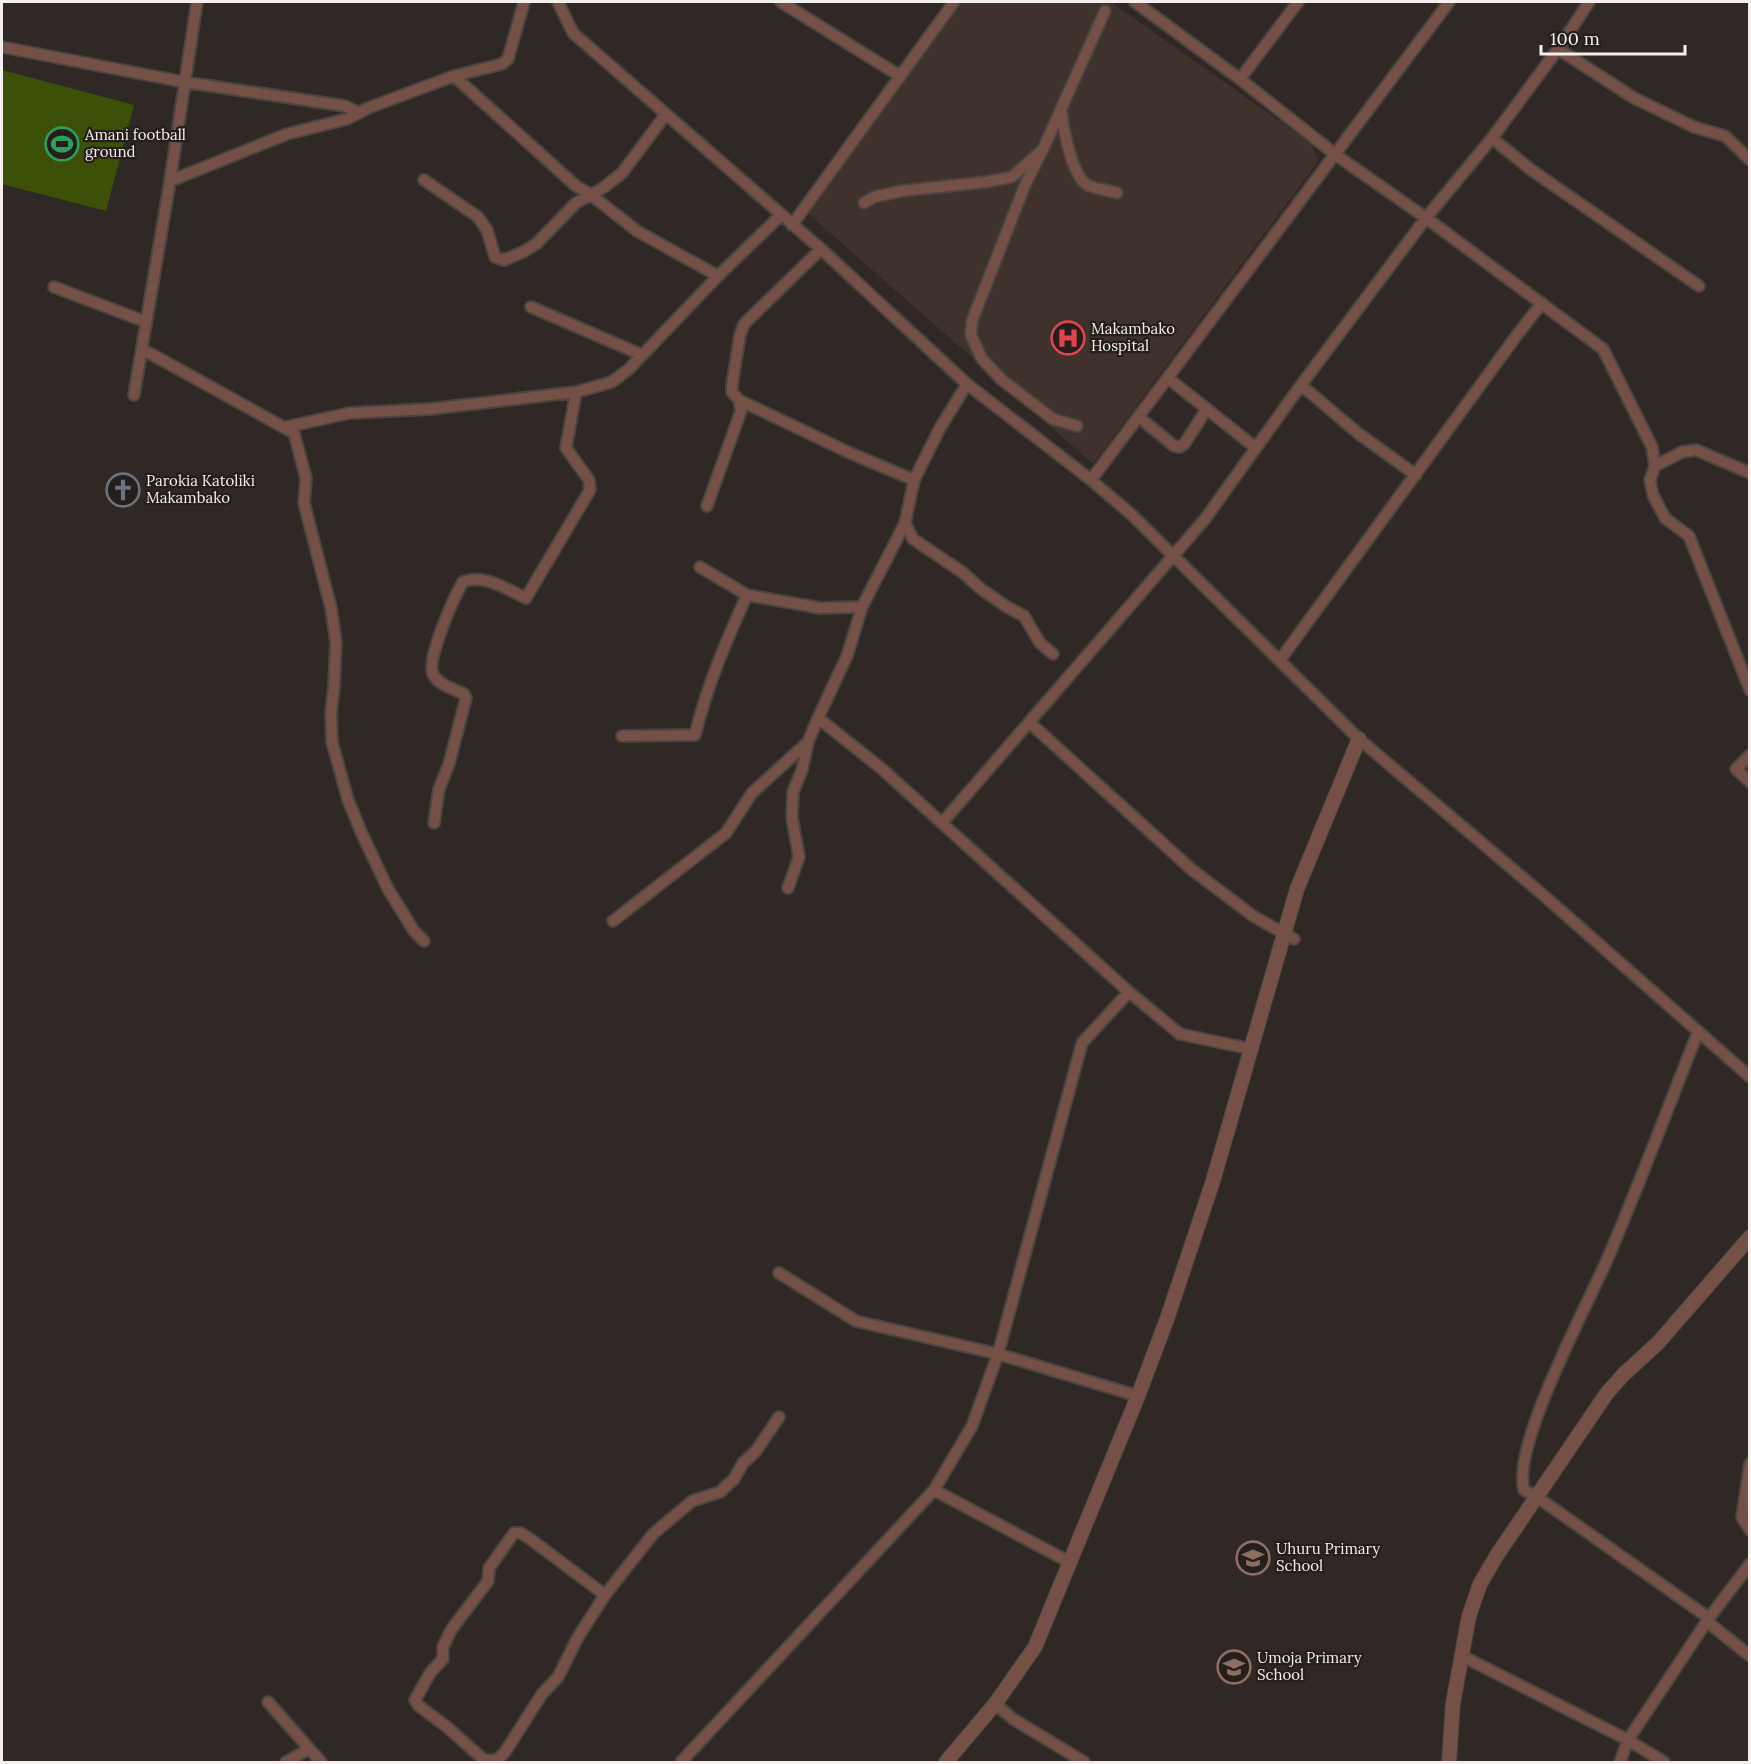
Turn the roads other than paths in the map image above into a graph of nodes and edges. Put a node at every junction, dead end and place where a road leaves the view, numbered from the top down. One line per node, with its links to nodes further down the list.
1 (197, 2): 16 (street)
2 (524, 2): 13 (street)
3 (558, 2): 19 (street)
4 (781, 2): 14 (street)
5 (954, 2): 14 (street)
6 (1135, 2): 15 (street)
7 (1298, 2): 15 (street)
8 (1449, 2): 22 (street)
9 (1585, 2): 12 (street)
10 (1105, 11): 17 (street)
11 (2, 47): 16 (street)
12 (1558, 49): 20 (street); 23 (street)
13 (454, 76): 18 (street); 27 (street)
14 (900, 76): 32 (street)
15 (1240, 79): 22 (street)
16 (184, 82): 18 (street); 25 (street)
17 (1061, 109): 21 (street); 26 (street)
18 (359, 113): 25 (street)
19 (666, 114): 27 (street); 30 (street)
20 (1492, 138): 29 (street); 31 (street); 35 (street)
21 (1044, 147): 28 (street); 50 (street)
22 (1336, 155): 31 (street); 42 (street)
23 (1749, 160)
24 (423, 180): 27 (street)
25 (170, 181): 39 (street)
26 (1117, 193)
27 (590, 194): 34 (street)
28 (864, 203)
29 (1439, 207)
30 (782, 215): 32 (street); 34 (street)
31 (1426, 218): 37 (street); 44 (street)
32 (792, 225): 33 (street)
33 (821, 249): 43 (street); 47 (street)
34 (718, 276): 41 (street)
35 (1699, 286)
36 (54, 287): 39 (street)
37 (1542, 303): 53 (street); 55 (street)
38 (531, 307): 41 (street)
39 (146, 322): 40 (street)
40 (142, 349): 46 (street); 51 (street)
41 (642, 355): 45 (street)
42 (1168, 378): 48 (street); 49 (street)
43 (967, 384): 56 (street); 57 (street)
44 (1301, 385): 52 (street); 55 (street)
45 (576, 392): 51 (street); 74 (street)
46 (134, 395)
47 (739, 400): 56 (street); 58 (street)
48 (1206, 410): 49 (street); 52 (street)
49 (1138, 417): 57 (street)
50 (1077, 426)
51 (286, 427): 79 (street)
52 (1256, 448): 60 (street)
53 (1655, 466): 54 (street); 66 (street)
54 (1749, 473)
55 (1416, 475): 65 (street)
56 (914, 480): 59 (street)
57 (1091, 480): 60 (street)
58 (707, 506)
59 (905, 523): 63 (street); 64 (street)
60 (1174, 556): 65 (street); 68 (street)
61 (700, 567): 62 (street)
62 (747, 595): 63 (street); 69 (street)
63 (862, 607): 67 (street)
64 (1053, 654)
65 (1280, 660): 70 (street)
66 (1749, 690)
67 (818, 718): 71 (street); 75 (street)
68 (1029, 722): 75 (street); 78 (street)
69 (622, 736)
70 (1359, 739): 78 (street); 81 (street)
71 (808, 742): 76 (street); 77 (street)
72 (1749, 755): 73 (street)
73 (1749, 782)
74 (434, 823)
75 (942, 823): 80 (street)
76 (788, 888)
77 (613, 921)
78 (1289, 936): 82 (street)
79 (424, 941)
80 (1129, 993): 82 (street); 86 (street)
81 (1698, 1032): 83 (street); 91 (street)
82 (1251, 1049): 87 (street)
83 (1749, 1077)
84 (1749, 1237): 91 (street)
85 (780, 1273): 86 (street)
86 (998, 1354): 87 (street); 90 (street)
87 (1138, 1396): 93 (street)
88 (779, 1417): 95 (street)
89 (1749, 1464): 92 (street)
90 (934, 1490): 93 (street); 105 (street)
91 (1537, 1497): 96 (street); 97 (street)
92 (1749, 1530)
93 (1071, 1563): 100 (street)
94 (1749, 1564): 96 (street)
95 (605, 1595): 95 (street)
96 (1709, 1618): 98 (street); 101 (street)
97 (1462, 1656): 101 (street); 108 (street)
98 (1749, 1656)
99 (268, 1702): 102 (street)
100 (995, 1704): 106 (street); 107 (street)
101 (1628, 1740): 109 (street); 110 (street)
102 (309, 1749): 103 (street); 104 (street)
103 (286, 1762)
104 (321, 1762)
105 (681, 1762)
106 (946, 1762)
107 (1084, 1762)
108 (1449, 1762)
109 (1620, 1762)
110 (1664, 1762)

